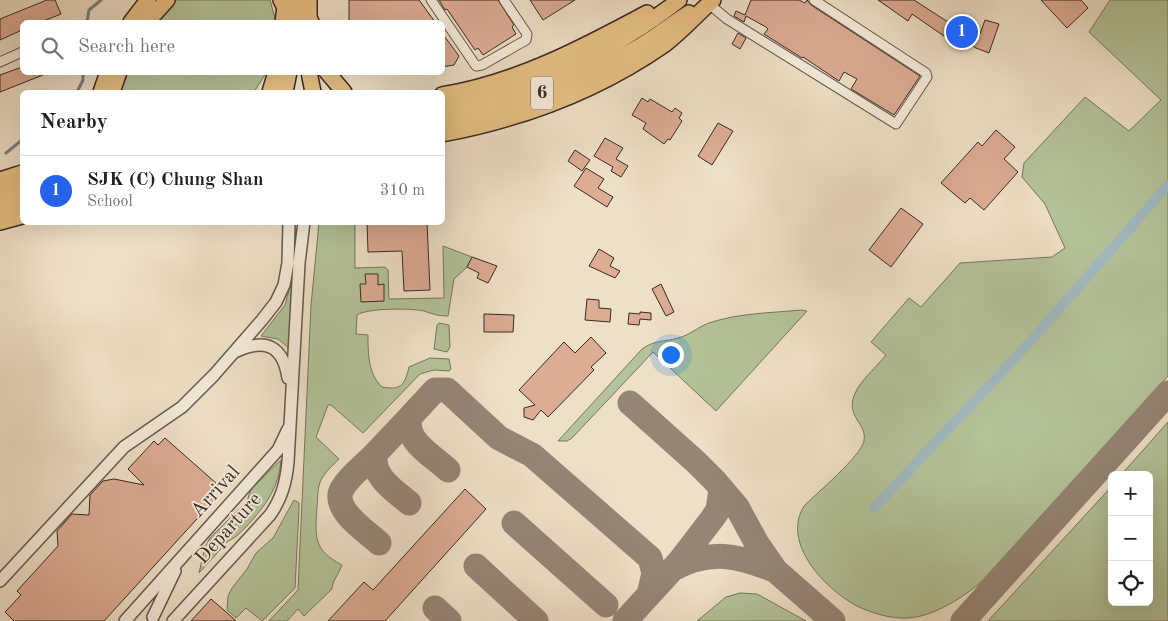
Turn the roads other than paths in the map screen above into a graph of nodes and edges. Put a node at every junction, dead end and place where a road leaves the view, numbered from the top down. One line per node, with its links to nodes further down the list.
1 (148, 0): 11 (main road)
2 (167, 0): 12 (main road)
3 (309, 0): 14 (main road)
4 (431, 0): 15 (street)
5 (504, 0): 16 (street)
6 (670, 0): 31 (main road)
7 (679, 0): 32 (main road, 6)
8 (814, 0): 9 (street)
9 (711, 1): 33 (main road, 6); 34 (main road)
10 (286, 6): 13 (main road)
11 (133, 20)
12 (149, 20)
13 (294, 20)
14 (310, 20)
15 (445, 20)
16 (445, 21)
17 (20, 53): 18 (street)
18 (0, 62)
19 (107, 75): 25 (main road)
20 (118, 75): 26 (main road)
21 (275, 75): 27 (main road)
22 (289, 75): 28 (main road)
23 (310, 75): 29 (main road)
24 (329, 75): 30 (main road)
25 (102, 90)
26 (113, 90)
27 (271, 90)
28 (286, 90)
29 (314, 90)
30 (342, 90)
31 (445, 94)
32 (445, 105)
33 (445, 120)
34 (445, 133)
35 (20, 175): 36 (main road)
36 (0, 180)
37 (20, 189): 38 (main road)
38 (0, 194)
39 (20, 204): 40 (main road)
40 (0, 209)
41 (20, 217): 42 (main road)
42 (0, 222)
43 (289, 225): 45 (street)
44 (304, 225): 46 (street)
45 (233, 353): 46 (street); 49 (street)
46 (292, 401): 47 (street, Departure)
47 (283, 450): 48 (street, Arrival); 52 (street, Departure)
48 (181, 558): 50 (street, Arrival); 51 (street, Arrival)
49 (0, 581)
50 (153, 617)
51 (125, 621)
52 (173, 621)

